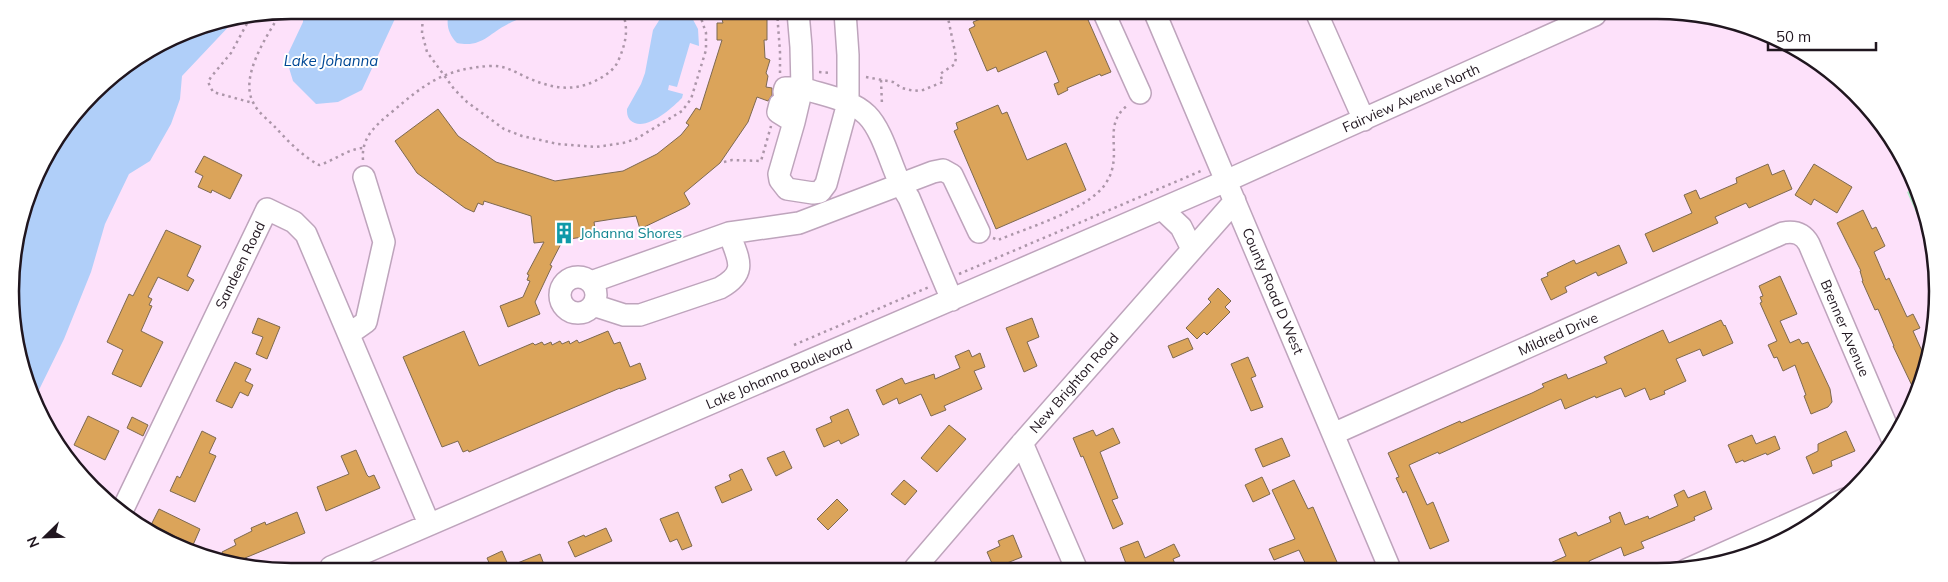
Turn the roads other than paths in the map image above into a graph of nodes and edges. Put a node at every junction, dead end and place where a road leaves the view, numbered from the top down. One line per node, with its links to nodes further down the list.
1 (797, 19): 7 (street)
2 (845, 19): 9 (street)
3 (1106, 19): 8 (street)
4 (1158, 19): 12 (street, County Road D West)
5 (1319, 19): 10 (street)
6 (1585, 19): 10 (street, Fairview Avenue North)
7 (792, 89): 9 (street); 9 (street)
8 (1135, 98)
9 (848, 103): 13 (street)
10 (1364, 120): 12 (street, Fairview Avenue North)
11 (364, 177): 23 (street)
12 (1226, 181): 14 (street, County Road D West); 15 (street, Lake Johanna Boulevard)
13 (900, 184): 16 (street); 17 (street); 21 (street)
14 (1235, 201): 19 (street, New Brighton Road); 25 (street, County Road D West)
15 (1162, 209): 19 (street); 21 (street, Lake Johanna Boulevard)
16 (979, 230)
17 (729, 233): 20 (street); 22 (street)
18 (1783, 234): 24 (street, Brenner Avenue); 25 (street, Mildred Drive)
19 (1192, 249): 26 (street, New Brighton Road)
20 (591, 282): 22 (street); 22 (street)
21 (938, 292): 29 (street, Lake Johanna Boulevard)
22 (593, 305)
23 (349, 334): 27 (street, Sandeen Road); 29 (street, Sandeen Road)
24 (1889, 433)
25 (1333, 434): 34 (street, County Road D West)
26 (1022, 443): 32 (street, New Brighton Road); 33 (street)
27 (124, 506)
28 (1815, 513): 30 (street)
29 (429, 524): 31 (street, Lake Johanna Boulevard)
30 (1716, 557)
31 (340, 563)
32 (919, 563)
33 (1074, 563)
34 (1387, 563)

